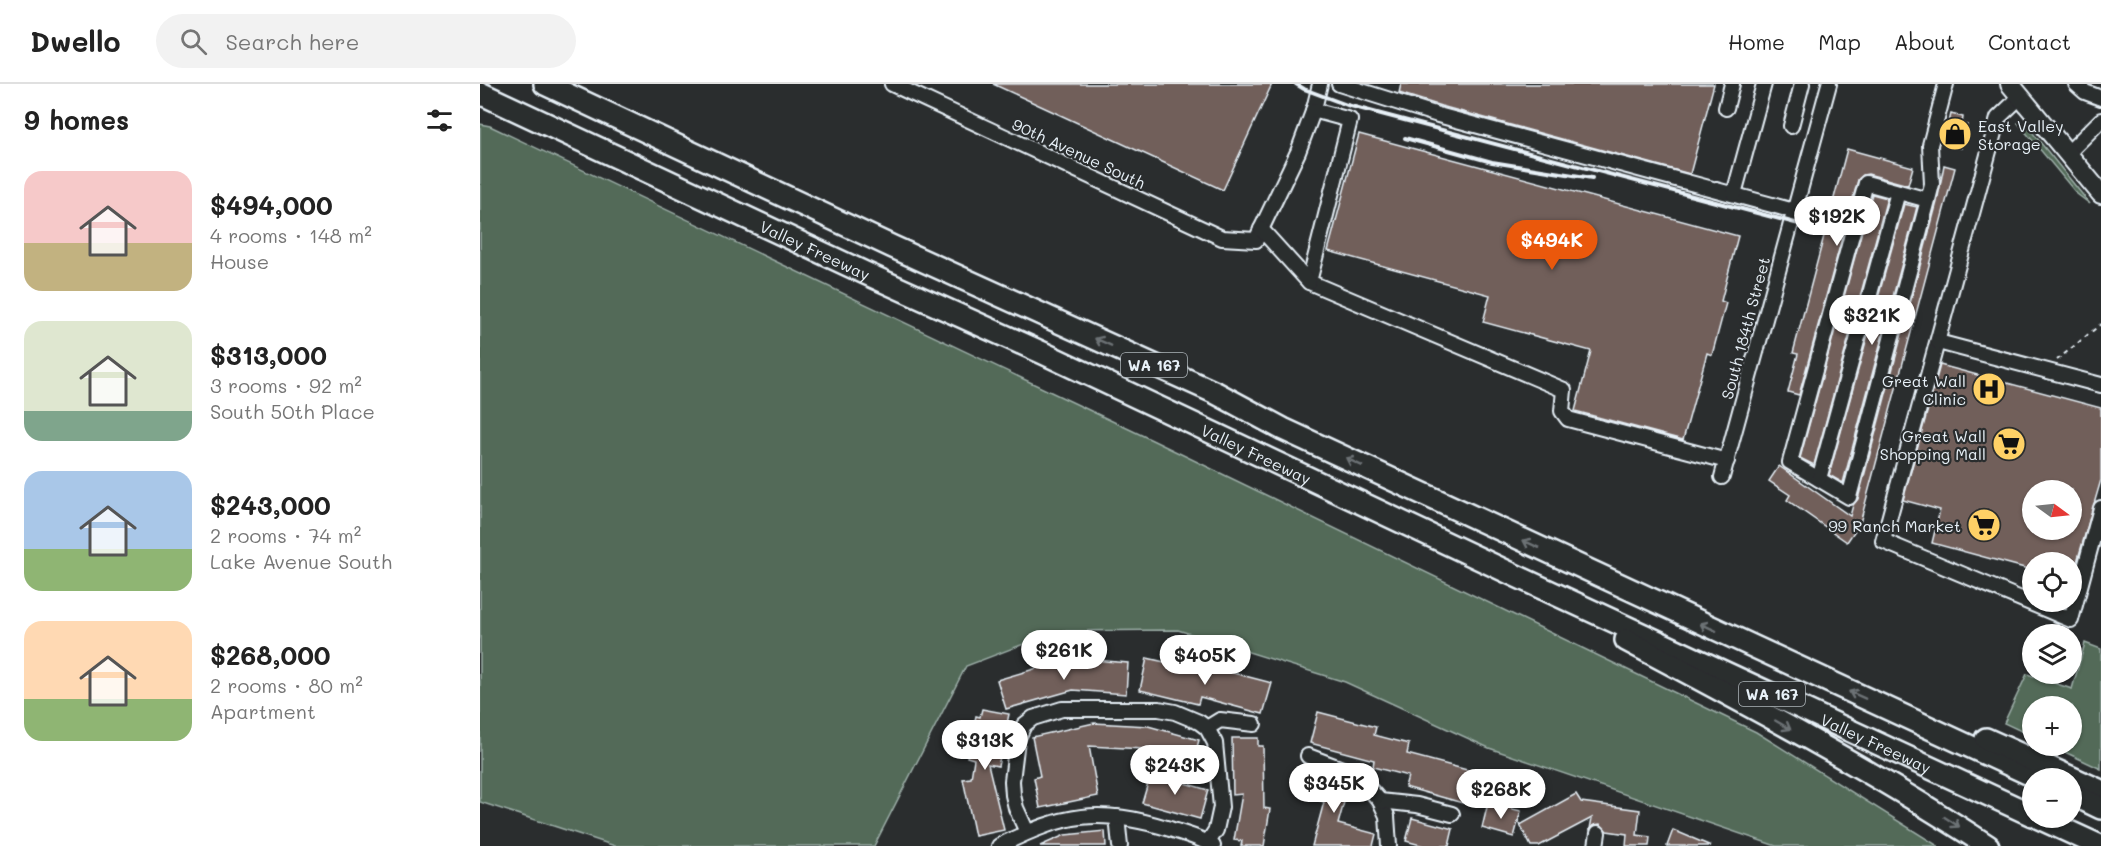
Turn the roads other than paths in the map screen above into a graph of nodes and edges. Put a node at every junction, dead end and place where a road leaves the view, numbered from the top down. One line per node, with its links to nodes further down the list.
1 (483, 84): 40 (highway)
2 (545, 84): 34 (highway, Valley Freeway / WA 167, one-way to 2)
3 (892, 84): 25 (street, 90th Avenue South)
4 (1320, 84): 16 (street)
5 (1339, 84): 21 (street)
6 (1732, 84): 15 (street)
7 (1764, 84): 21 (street)
8 (1802, 84): 18 (street)
9 (1829, 84): 24 (street, South 184th Street)
10 (1946, 84): 23 (street)
11 (2076, 84): 14 (street)
12 (2015, 90): 19 (main road); 27 (street)
13 (480, 93): 33 (highway, Valley Freeway / WA 167)
14 (2101, 98)
15 (1726, 108)
16 (1313, 110): 25 (street); 26 (street)
17 (2101, 120): 19 (street)
18 (1791, 126)
19 (2067, 154): 22 (main road)
20 (1898, 192): 23 (street); 31 (street); 31 (street)
21 (1734, 194): 24 (street)
22 (2101, 194)
23 (1928, 200): 31 (street)
24 (1794, 211): 29 (street, South 184th Street)
25 (1258, 235): 26 (street)
26 (1309, 282): 29 (street)
27 (1938, 342): 28 (street); 32 (street)
28 (2101, 386)
29 (1727, 461): 30 (street, South 184th Street)
30 (1722, 477)
31 (1819, 479)
32 (2101, 508)
33 (1512, 574): 44 (highway, Valley Freeway / WA 167); 55 (highway, one-way to 55)
34 (1910, 719): 38 (highway, Valley Freeway / WA 167); 39 (highway)
35 (1254, 724): 36 (street)
36 (1207, 728): 49 (street); 51 (street)
37 (1308, 756): 42 (street)
38 (2022, 771)
39 (2101, 790)
40 (2022, 799)
41 (2082, 799): 43 (highway)
42 (1380, 801): 45 (street); 54 (street)
43 (2101, 808)
44 (2022, 810)
45 (1452, 814)
46 (1117, 817): 49 (street); 51 (street); 53 (street)
47 (2082, 826): 50 (highway)
48 (2061, 828): 56 (highway)
49 (1027, 832): 52 (street)
50 (2101, 835)
51 (1210, 844)
52 (999, 846)
53 (1120, 846)
54 (1389, 846)
55 (1988, 846)
56 (2100, 846)

